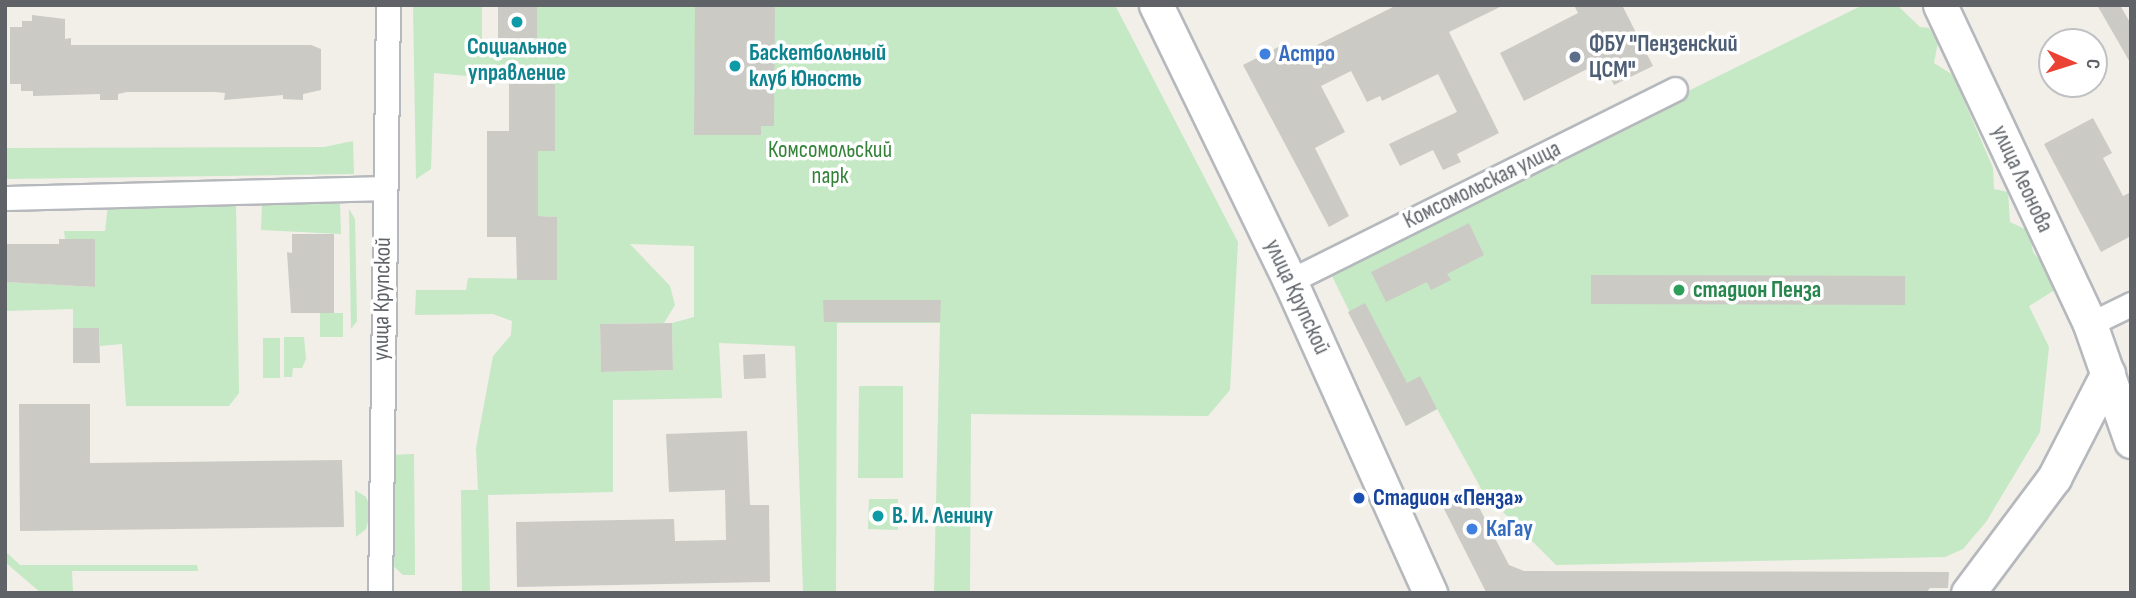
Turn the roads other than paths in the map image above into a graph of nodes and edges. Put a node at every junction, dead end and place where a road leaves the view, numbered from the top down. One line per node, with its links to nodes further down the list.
1 (387, 5): 5 (street, улица Крупской)
2 (1156, 5): 7 (main road, улица Крупской)
3 (1940, 5): 9 (main road, улица Леонова)
4 (1675, 89): 7 (street, Комсомольская улица)
5 (385, 188): 6 (street); 12 (street, улица Крупской)
6 (5, 198)
7 (1290, 281): 13 (main road, улица Крупской)
8 (2131, 304): 9 (street)
9 (2090, 324): 10 (main road, улица Леонова)
10 (2105, 364): 11 (main road, улица Леонова); 14 (main road)
11 (2131, 441)
12 (380, 593)
13 (1430, 593)
14 (1968, 593)

